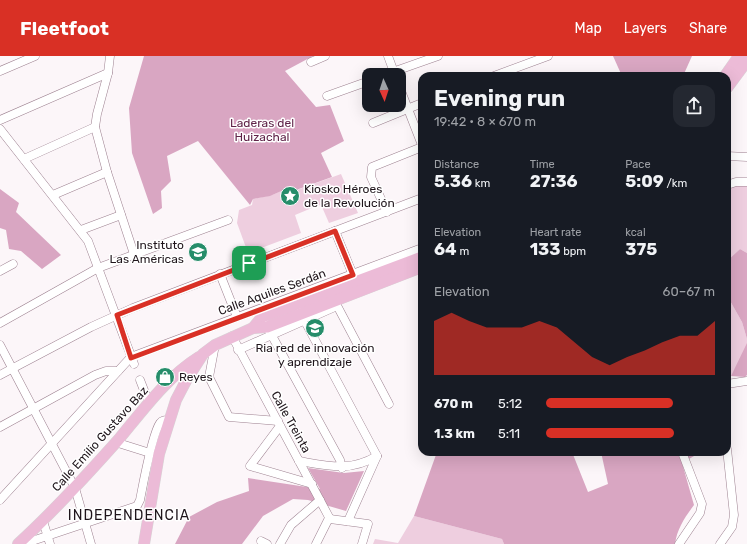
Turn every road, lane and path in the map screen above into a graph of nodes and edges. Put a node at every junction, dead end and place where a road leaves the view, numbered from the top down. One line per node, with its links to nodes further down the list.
1 (35, 56): 12 (street)
2 (110, 56): 15 (street)
3 (325, 56): 8 (street)
4 (388, 56): 10 (street)
5 (438, 56): 11 (street)
6 (548, 56): 13 (street)
7 (739, 56): 14 (main road)
8 (311, 62)
9 (747, 62): 16 (main road)
10 (392, 68)
11 (406, 68)
12 (0, 71)
13 (505, 72)
14 (728, 72)
15 (108, 73): 21 (street); 23 (street)
16 (731, 83)
17 (362, 84): 18 (street)
18 (327, 96)
19 (418, 104): 20 (street)
20 (407, 108): 22 (street); 25 (street)
21 (0, 120)
22 (373, 123)
23 (95, 127): 29 (street); 30 (street)
24 (0, 129): 29 (street)
25 (418, 136)
26 (418, 148): 35 (street)
27 (731, 156): 28 (street)
28 (747, 157)
29 (24, 158): 33 (street)
30 (107, 172): 33 (street); 36 (street)
31 (747, 182): 32 (street)
32 (731, 184)
33 (53, 195): 38 (street)
34 (418, 200): 35 (street)
35 (387, 212): 39 (street)
36 (121, 215): 38 (street); 41 (street)
37 (228, 220): 41 (street)
38 (81, 230): 44 (street)
39 (335, 231): 47 (street); 48 (street)
40 (418, 250): 48 (street, Calle Aquiles Serdán)
41 (134, 254): 44 (street)
42 (418, 259): 49 (main road)
43 (13, 264): 46 (street)
44 (98, 268): 51 (street); 53 (street)
45 (418, 268): 49 (main road)
46 (0, 271)
47 (220, 274): 51 (street); 52 (street)
48 (353, 275): 52 (street, Calle Aquiles Serdán)
49 (334, 299): 50 (main road); 50 (street); 68 (street)
50 (300, 312): 54 (main road); 54 (street); 76 (street)
51 (117, 315): 60 (street); 61 (street)
52 (237, 317): 60 (street, Calle Aquiles Serdán)
53 (0, 323)
54 (267, 326): 55 (main road, Calle Emilio Gustavo Baz); 58 (street); 80 (street)
55 (232, 336): 57 (main road, Calle Emilio Gustavo Baz); 58 (street, Calle Treinta)
56 (0, 345): 61 (street)
57 (215, 345): 59 (main road, Calle Emilio Gustavo Baz); 71 (street)
58 (238, 350): 71 (street, Calle Treinta)
59 (203, 354): 67 (main road, Calle Emilio Gustavo Baz); 70 (main road)
60 (132, 361): 62 (street)
61 (12, 368): 63 (street); 69 (street)
62 (118, 370): 69 (street); 74 (street)
63 (0, 375)
64 (140, 380): 67 (street)
65 (747, 381): 66 (street)
66 (731, 383)
67 (149, 403): 73 (main road, Calle Emilio Gustavo Baz)
68 (389, 404)
69 (33, 409): 72 (street); 74 (street)
70 (169, 420): 75 (street); 94 (main road)
71 (279, 423): 79 (street, Calle Treinta); 81 (street)
72 (0, 427)
73 (115, 442): 75 (street); 82 (main road, Calle Emilio Gustavo Baz)
74 (52, 443): 82 (street); 83 (street)
75 (150, 453): 88 (street)
76 (377, 456): 80 (street); 87 (street)
77 (684, 456): 98 (street)
78 (728, 456): 99 (street)
79 (299, 461): 80 (street); 81 (street, Calle Treinta)
80 (342, 468)
81 (312, 484): 84 (street, Calle Treinta)
82 (75, 488): 86 (main road, Calle Emilio Gustavo Baz); 88 (street)
83 (0, 499)
84 (320, 500): 85 (street, Calle Treinta); 95 (street)
85 (330, 519): 87 (street); 96 (street)
86 (43, 521): 89 (street); 90 (main road, Calle Emilio Gustavo Baz)
87 (348, 521): 97 (street)
88 (85, 523): 89 (street); 93 (street)
89 (47, 536): 91 (street); 92 (street)
90 (18, 544)
91 (23, 544)
92 (50, 544)
93 (91, 544)
94 (144, 544)
95 (280, 544)
96 (316, 544)
97 (362, 544)
98 (679, 544)
99 (720, 544)

